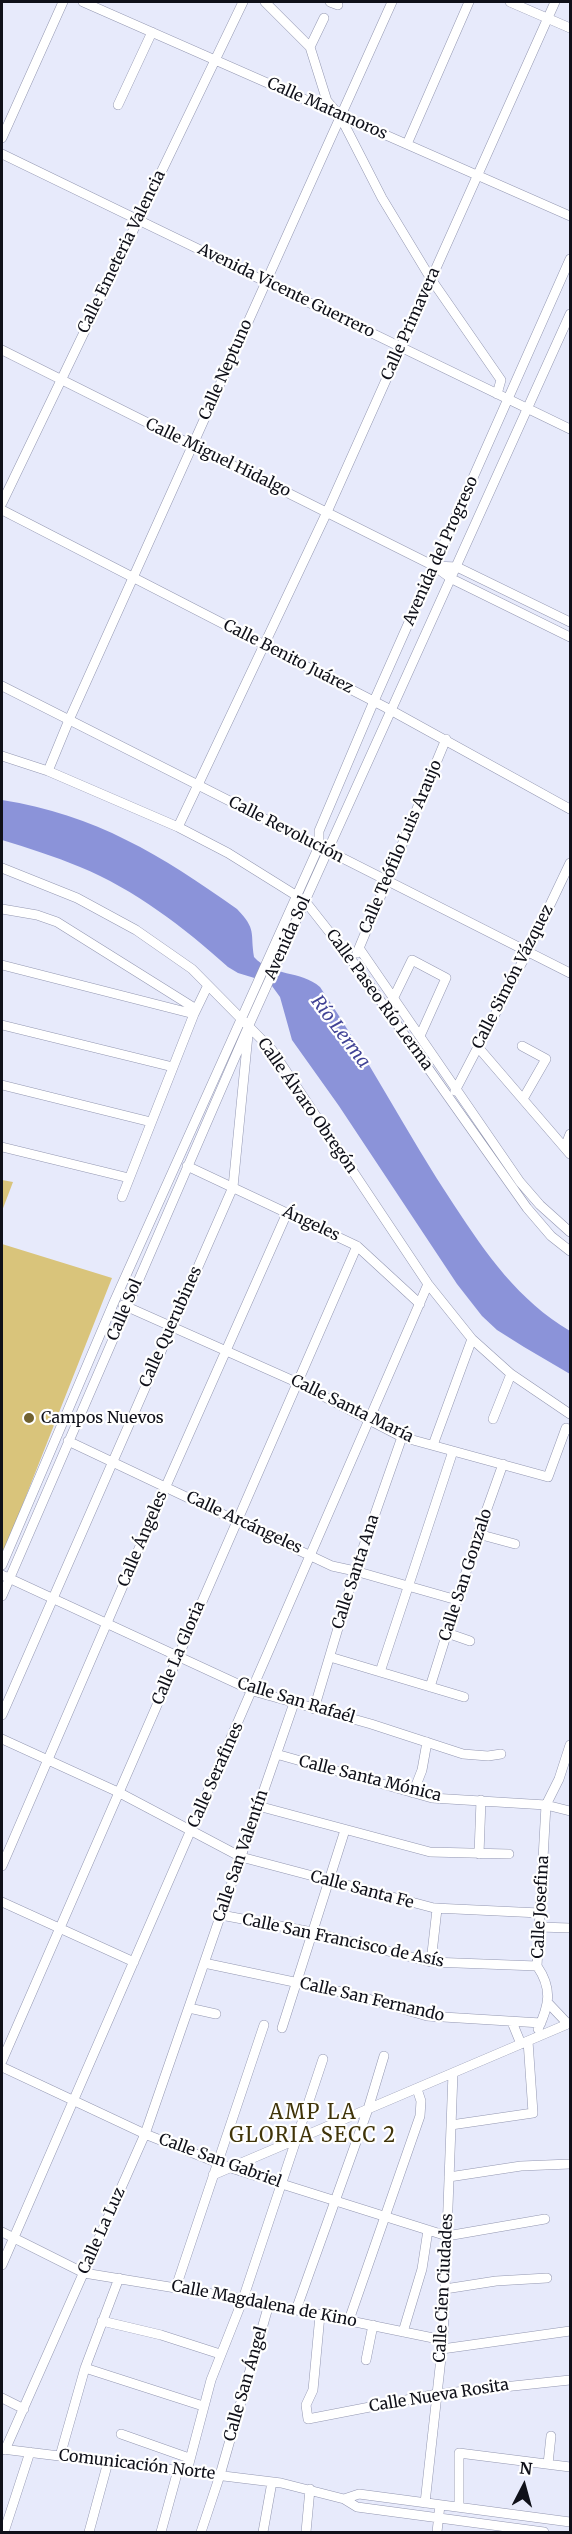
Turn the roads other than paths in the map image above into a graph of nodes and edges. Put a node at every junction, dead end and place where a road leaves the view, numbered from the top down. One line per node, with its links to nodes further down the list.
1 (63, 2): 17 (street)
2 (83, 2): 12 (street, Calle Matamoros)
3 (243, 2): 14 (street, Calle Emeteria Valencia)
4 (266, 2): 13 (street)
5 (392, 2): 16 (street, Calle Neptuno)
6 (469, 2): 18 (street)
7 (510, 2): 10 (street)
8 (555, 2): 10 (street, Calle Primavera)
9 (324, 18): 13 (street)
10 (547, 18): 11 (street); 20 (street, Calle Primavera)
11 (570, 28)
12 (152, 32): 14 (street, Calle Matamoros); 15 (street)
13 (310, 47): 16 (street)
14 (215, 60): 16 (street, Calle Matamoros); 22 (street, Calle Emeteria Valencia)
15 (118, 105)
16 (340, 116): 18 (street, Calle Matamoros); 24 (street); 25 (street, Calle Neptuno)
17 (2, 138)
18 (407, 144): 20 (street, Calle Matamoros)
19 (2, 154): 22 (street, Avenida Vicente Guerrero)
20 (477, 175): 21 (street, Calle Matamoros); 24 (street, Calle Primavera)
21 (570, 216)
22 (138, 220): 25 (street, Avenida Vicente Guerrero); 29 (street, Calle Emeteria Valencia)
23 (570, 259): 31 (street, Avenida del Progreso)
24 (431, 279): 27 (street, Calle Primavera); 30 (street)
25 (266, 282): 27 (street, Avenida Vicente Guerrero); 34 (street, Calle Neptuno)
26 (570, 317): 32 (street, Avenida del Progreso)
27 (401, 347): 30 (street, Avenida Vicente Guerrero); 37 (street, Calle Primavera)
28 (2, 350): 29 (street, Calle Miguel Hidalgo)
29 (61, 380): 34 (street, Calle Miguel Hidalgo); 35 (street, Calle Emeteria Valencia)
30 (498, 394): 31 (street, Avenida Vicente Guerrero)
31 (508, 399): 32 (street, Avenida Vicente Guerrero); 38 (street, Avenida del Progreso)
32 (528, 409): 33 (street, Avenida Vicente Guerrero); 39 (street, Avenida del Progreso)
33 (570, 429)
34 (192, 445): 37 (street, Calle Miguel Hidalgo); 40 (street, Calle Neptuno)
35 (2, 503)
36 (2, 510): 40 (street, Calle Benito Juárez)
37 (327, 512): 38 (street, Calle Miguel Hidalgo); 44 (street, Calle Primavera)
38 (434, 566): 39 (street); 41 (street, Calle Miguel Hidalgo); 46 (street, Avenida del Progreso)
39 (458, 567): 41 (street, Avenida del Progreso); 42 (street)
40 (133, 578): 44 (street, Calle Benito Juárez); 48 (street, Calle Neptuno)
41 (452, 579): 43 (street, Calle Miguel Hidalgo); 47 (street, Avenida del Progreso)
42 (570, 622)
43 (570, 637)
44 (264, 645): 46 (street, Calle Benito Juárez); 52 (street, Calle Primavera)
45 (2, 686): 48 (street, Calle Revolución)
46 (374, 701): 47 (street, Calle Benito Juárez); 55 (street, Avenida del Progreso)
47 (391, 710): 49 (street, Calle Benito Juárez); 55 (street, Avenida del Progreso)
48 (69, 720): 51 (street, Calle Neptuno); 52 (street, Calle Revolución)
49 (446, 739): 53 (street, Calle Benito Juárez); 58 (street, Calle Teófilo Luis Araujo)
50 (2, 756): 51 (street, Calle Paseo Río Lerma)
51 (48, 771): 54 (street, Calle Paseo Río Lerma)
52 (197, 785): 54 (street, Calle Primavera); 55 (street, Calle Revolución)
53 (570, 809)
54 (178, 827): 59 (street, Calle Paseo Río Lerma)
55 (323, 849): 58 (street, Calle Revolución); 59 (street, Avenida Sol); 60 (street, Avenida Sol)
56 (570, 864): 63 (street, Calle Simón Vázquez)
57 (2, 868): 66 (street, Calle Álvaro Obregón)
58 (387, 881): 63 (street, Calle Revolución); 67 (street, Calle Teófilo Luis Araujo)
59 (297, 895): 60 (street, Calle Paseo Río Lerma); 62 (street, Avenida Sol)
60 (305, 902): 62 (street, Avenida Sol); 89 (street, Calle Paseo Río Lerma)
61 (2, 909): 68 (street)
62 (292, 918): 69 (street, Avenida Sol)
63 (528, 951): 65 (street, Calle Revolución); 72 (street, Calle Simón Vázquez)
64 (2, 965): 68 (street)
65 (570, 973)
66 (208, 985): 68 (street); 69 (street, Calle Álvaro Obregón)
67 (394, 997): 71 (street); 71 (street)
68 (195, 1011): 74 (street)
69 (245, 1022): 82 (street, Calle Sol); 84 (street, Calle Querubines); 90 (street, Calle Álvaro Obregón); 91 (street, Calle Sol)
70 (2, 1024): 74 (street)
71 (420, 1036): 76 (street)
72 (477, 1046): 76 (street, Calle Simón Vázquez); 77 (street)
73 (522, 1046): 77 (street)
74 (173, 1067): 78 (street)
75 (2, 1085): 78 (street)
76 (455, 1091): 87 (street)
77 (523, 1100): 81 (street)
78 (151, 1122): 83 (street)
79 (570, 1134): 81 (street)
80 (2, 1147): 83 (street)
81 (567, 1151)
82 (187, 1166): 84 (street, Ángeles); 93 (street, Calle Sol)
83 (129, 1178): 85 (street)
84 (233, 1187): 86 (street, Ángeles); 94 (street, Calle Querubines)
85 (122, 1197)
86 (287, 1213): 88 (street, Ángeles); 96 (street, Calle Ángeles)
87 (570, 1232)
88 (357, 1246): 92 (street, Ángeles); 98 (street, Calle La Gloria)
89 (570, 1251)
90 (429, 1284): 92 (street, Calle Serafines); 95 (street, Calle Álvaro Obregón)
91 (114, 1302): 93 (street, Calle Santa María); 114 (street, Calle Sol)
92 (420, 1304): 101 (street, Calle Serafines)
93 (126, 1307): 94 (street, Calle Santa María); 104 (street, Calle Sol)
94 (170, 1326): 96 (street, Calle Santa María); 107 (street, Calle Querubines)
95 (472, 1339): 97 (street, Calle Álvaro Obregón); 105 (street)
96 (226, 1351): 98 (street, Calle Santa María); 109 (street, Calle Ángeles)
97 (511, 1374): 99 (street, Calle Álvaro Obregón); 100 (street)
98 (296, 1382): 101 (street, Calle Santa María); 110 (street, Calle La Gloria)
99 (570, 1414)
100 (493, 1419)
101 (371, 1420): 103 (street, Calle Santa María); 113 (street, Calle Serafines)
102 (568, 1429): 108 (street, Calle Santa María)
103 (402, 1437): 105 (street, Calle Santa María); 115 (street, Calle Santa Ana)
104 (68, 1441): 107 (street, Calle Arcángeles); 116 (street, Calle Sol)
105 (433, 1445): 106 (street, Calle Santa María)
106 (453, 1451): 108 (street, Calle Santa María); 117 (street)
107 (111, 1461): 109 (street, Calle Arcángeles); 119 (street, Calle Querubines)
108 (503, 1464): 111 (street, Calle San Gonzalo)
109 (166, 1486): 110 (street, Calle Arcángeles); 121 (street, Calle Ángeles)
110 (237, 1519): 113 (street, Calle Arcángeles); 124 (street, Calle La Gloria)
111 (478, 1534): 112 (street); 120 (street, Calle San Gonzalo)
112 (515, 1544)
113 (312, 1555): 115 (street, Calle Arcángeles); 128 (street, Calle Serafines)
114 (2, 1565)
115 (356, 1570): 117 (street, Calle Arcángeles); 125 (street, Calle Santa Ana)
116 (5, 1577): 118 (street, Calle Sol); 119 (street, Calle San Rafaél)
117 (409, 1586): 120 (street, Calle Arcángeles); 126 (street)
118 (2, 1596)
119 (52, 1598): 121 (street, Calle San Rafaél); 132 (street, Calle Querubines)
120 (457, 1600): 122 (street, Calle San Gonzalo)
121 (107, 1623): 124 (street, Calle San Rafaél); 138 (street, Calle Ángeles)
122 (447, 1633): 123 (street); 127 (street, Calle San Gonzalo)
123 (470, 1641)
124 (178, 1656): 128 (street, Calle San Rafaél); 139 (street, Calle La Gloria)
125 (330, 1658): 126 (street); 131 (street, Calle Santa Ana)
126 (380, 1672): 127 (street)
127 (430, 1687): 129 (street)
128 (252, 1691): 130 (street, Calle San Rafaél); 145 (street, Calle Serafines)
129 (464, 1697)
130 (294, 1703): 131 (street, Calle San Rafaél); 136 (street, Calle San Valentín)
131 (314, 1708): 134 (street, Calle San Rafaél)
132 (2, 1715)
133 (2, 1739): 138 (street, Calle Santa Fe)
134 (427, 1742): 137 (street, Calle San Rafaél); 140 (street)
135 (570, 1745): 142 (street)
136 (276, 1754): 140 (street, Calle Santa Mónica); 143 (street, Calle San Valentín)
137 (501, 1754)
138 (48, 1759): 139 (street, Calle Santa Fe); 150 (street, Calle Ángeles)
139 (118, 1792): 145 (street, Calle Santa Fe); 157 (street, Calle La Gloria)
140 (413, 1792): 141 (street, Calle Santa Mónica)
141 (481, 1800): 142 (street, Calle Santa Mónica); 147 (street)
142 (546, 1805): 144 (street, Calle Santa Mónica); 154 (street, Calle Josefina)
143 (258, 1806): 146 (street); 149 (street, Calle San Valentín)
144 (570, 1811)
145 (192, 1830): 149 (street, Calle Santa Fe); 160 (street, Calle Serafines)
146 (345, 1830): 147 (street); 151 (street)
147 (479, 1854): 148 (street)
148 (509, 1854)
149 (241, 1857): 151 (street, Calle Santa Fe); 155 (street, Calle San Valentín)
150 (2, 1866)
151 (329, 1882): 153 (street, Calle Santa Fe); 159 (street)
152 (2, 1902): 157 (street)
153 (437, 1909): 154 (street, Calle Santa Fe); 161 (street)
154 (540, 1913): 156 (street, Calle Josefina)
155 (221, 1915): 159 (street, Calle San Francisco de Asís); 162 (street, Calle San Valentín)
156 (539, 1927): 158 (street); 163 (street, Calle Josefina)
157 (59, 1928): 160 (street); 176 (street, Calle La Gloria)
158 (570, 1928)
159 (312, 1932): 161 (street, Calle San Francisco de Asís); 164 (street)
160 (134, 1962): 180 (street, Calle Serafines)
161 (431, 1962): 163 (street, Calle San Francisco de Asís)
162 (204, 1963): 164 (street, Calle San Fernando); 166 (street, Calle San Valentín)
163 (537, 1966): 165 (street, Calle Josefina)
164 (296, 1982): 168 (street, Calle San Fernando); 172 (street)
165 (549, 2004): 169 (street); 170 (street)
166 (189, 2008): 167 (street); 183 (street, Calle La Luz)
167 (216, 2014)
168 (512, 2022): 169 (street, Calle San Fernando); 173 (street)
169 (541, 2023): 173 (street)
170 (569, 2024): 173 (street)
171 (264, 2025): 185 (street)
172 (282, 2028)
173 (527, 2042): 178 (street); 182 (street)
174 (384, 2056): 181 (street)
175 (323, 2059): 184 (street)
176 (2, 2061)
177 (2, 2067): 180 (street, Calle San Gabriel)
178 (453, 2073): 179 (street); 182 (street, Calle Cien Ciudades)
179 (417, 2089): 181 (street); 192 (street)
180 (74, 2100): 183 (street, Calle San Gabriel); 197 (street, Calle Serafines)
181 (368, 2109): 184 (street); 191 (street)
182 (451, 2125): 189 (street, Calle Cien Ciudades)
183 (145, 2134): 185 (street, Calle San Gabriel); 199 (street, Calle La Luz)
184 (298, 2139): 187 (street); 190 (street)
185 (218, 2162): 187 (street, Calle San Gabriel); 188 (street)
186 (570, 2164): 189 (street)
187 (231, 2168): 188 (street); 190 (street, Calle San Gabriel)
188 (213, 2175): 202 (street)
189 (449, 2177): 196 (street, Calle Cien Ciudades)
190 (282, 2183): 191 (street, Calle San Gabriel); 204 (street)
191 (335, 2200): 192 (street, Calle San Gabriel); 206 (street)
192 (386, 2217): 194 (street, Calle San Gabriel); 208 (street)
193 (545, 2219): 196 (street)
194 (428, 2230): 196 (street, Calle San Gabriel); 212 (street)
195 (2, 2232): 197 (street, Calle Magdalena de Kino)
196 (447, 2236): 203 (street, Calle Cien Ciudades)
197 (14, 2237): 198 (street, Calle Serafines); 199 (street, Calle Magdalena de Kino)
198 (2, 2265)
199 (84, 2273): 200 (street, Calle Magdalena de Kino); 221 (street, Calle La Luz)
200 (119, 2278): 202 (street, Calle Magdalena de Kino); 209 (street)
201 (547, 2278): 203 (street)
202 (176, 2287): 204 (street, Calle Magdalena de Kino)
203 (445, 2289): 213 (street, Calle Cien Ciudades)
204 (243, 2299): 205 (street, Calle Magdalena de Kino); 214 (street)
205 (269, 2304): 206 (street, Calle Magdalena de Kino); 232 (street, Calle San Ángel)
206 (296, 2310): 207 (street, Calle Magdalena de Kino)
207 (320, 2314): 208 (street, Calle Magdalena de Kino); 218 (street, Calle Nueva Rosita)
208 (349, 2320): 210 (street, Calle Magdalena de Kino)
209 (102, 2321): 214 (street); 216 (street)
210 (373, 2325): 212 (street, Calle Magdalena de Kino); 215 (street)
211 (570, 2331): 213 (street, Calle Magdalena de Kino)
212 (403, 2332): 213 (street, Calle Magdalena de Kino)
213 (442, 2345): 218 (street, Calle Cien Ciudades)
214 (220, 2354): 220 (street)
215 (366, 2360)
216 (85, 2368): 220 (street); 226 (street)
217 (570, 2380): 218 (street, Calle Nueva Rosita)
218 (437, 2394): 236 (street, Calle Cien Ciudades)
219 (2, 2398): 221 (street)
220 (203, 2406): 227 (street)
221 (24, 2409): 224 (street, Calle La Luz)
222 (121, 2434): 227 (street)
223 (551, 2436): 229 (street)
224 (3, 2449): 225 (street, Comunicación Norte)
225 (30, 2452): 226 (street, Comunicación Norte); 243 (street)
226 (60, 2456): 228 (street, Comunicación Norte)
227 (189, 2458): 231 (street)
228 (108, 2462): 231 (street, Comunicación Norte); 244 (street)
229 (548, 2464): 230 (street); 238 (street)
230 (570, 2467)
231 (183, 2470): 232 (street, Comunicación Norte); 245 (street)
232 (220, 2475): 233 (street, Comunicación Norte); 246 (street, Calle San Ángel)
233 (272, 2482): 234 (street, Comunicación Norte); 247 (street)
234 (310, 2489): 235 (street, Comunicación Norte); 248 (street)
235 (344, 2499): 236 (street); 240 (street, Comunicación Norte)
236 (425, 2503): 237 (street)
237 (440, 2505): 238 (street); 240 (street)
238 (459, 2507): 239 (street)
239 (496, 2512): 241 (street); 242 (street)
240 (439, 2518): 242 (street, Comunicación Norte); 249 (street)
241 (570, 2522)
242 (494, 2529): 250 (street, Comunicación Norte)
243 (4, 2532)
244 (89, 2532)
245 (160, 2532)
246 (201, 2532)
247 (263, 2532)
248 (306, 2532)
249 (437, 2532)
250 (544, 2532)

